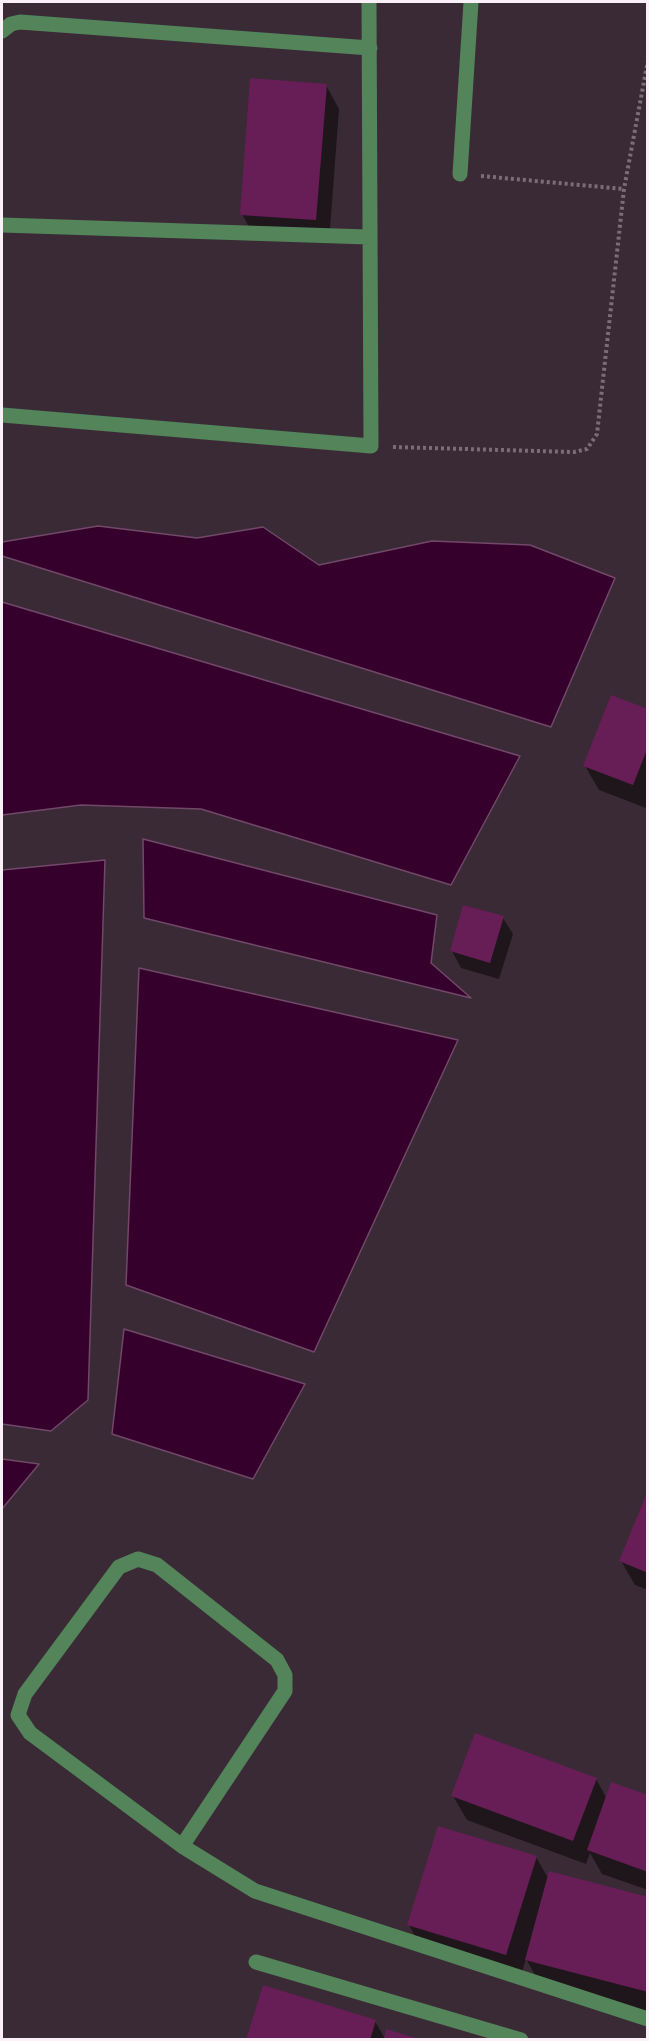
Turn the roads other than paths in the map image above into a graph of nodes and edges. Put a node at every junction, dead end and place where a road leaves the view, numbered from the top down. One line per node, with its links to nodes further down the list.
1 (369, 2): 4 (street)
2 (471, 2): 5 (street)
3 (2, 31): 4 (street)
4 (370, 48): 7 (street)
5 (459, 174)
6 (2, 225): 7 (street)
7 (368, 237): 8 (street)
8 (2, 415)
9 (182, 1846): 9 (street); 11 (street)
10 (256, 1962): 12 (street)
11 (648, 2019)
12 (521, 2040)

